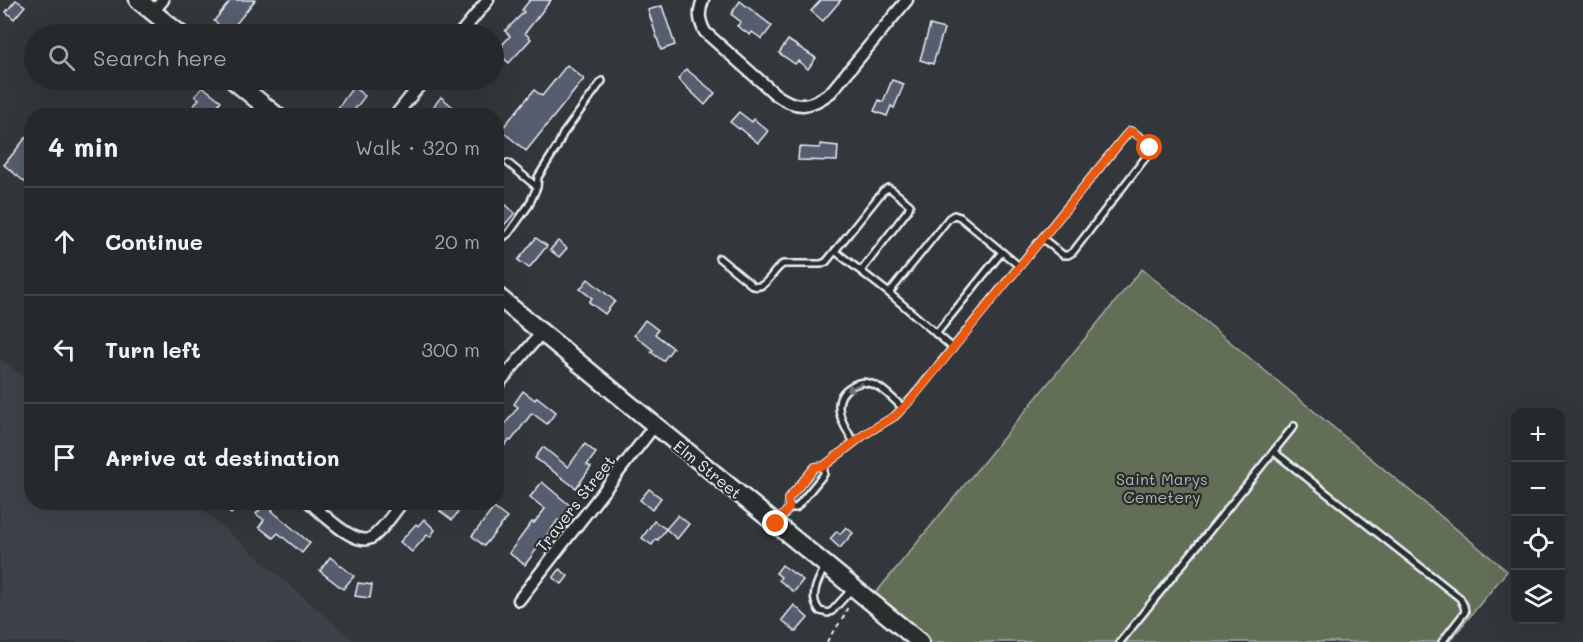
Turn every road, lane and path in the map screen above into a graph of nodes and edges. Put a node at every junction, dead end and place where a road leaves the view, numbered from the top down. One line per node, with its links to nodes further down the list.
1 (138, 0): 5 (main road)
2 (488, 0): 7 (street)
3 (703, 0): 4 (street)
4 (907, 0)
5 (158, 6): 6 (main road)
6 (172, 24)
7 (468, 24)
8 (602, 81): 14 (lane)
9 (245, 90): 11 (main road)
10 (416, 90): 12 (street)
11 (267, 108)
12 (401, 108)
13 (508, 163): 14 (lane)
14 (537, 187): 15 (lane)
15 (504, 237)
16 (1042, 238): 16 (lane); 20 (lane)
17 (835, 250): 19 (lane); 21 (lane); 21 (lane)
18 (1002, 252): 20 (lane); 22 (lane); 25 (lane)
19 (719, 258)
20 (1019, 266): 26 (lane)
21 (861, 271): 22 (lane)
22 (889, 293): 25 (lane)
23 (504, 301): 24 (main road, Elm Street)
24 (542, 332): 27 (street); 29 (main road, Elm Street)
25 (936, 334): 26 (lane)
26 (953, 348): 28 (lane)
27 (504, 377)
28 (903, 408): 31 (lane); 31 (lane, one-way to 31)
29 (655, 425): 37 (main road, Elm Street); 40 (street, Travers Street)
30 (1294, 426): 32 (lane)
31 (854, 442): 33 (lane)
32 (1274, 452): 43 (lane); 44 (lane)
33 (824, 466): 34 (lane); 34 (lane)
34 (789, 508): 37 (lane)
35 (319, 510): 36 (street)
36 (396, 510)
37 (776, 524): 38 (main road, Elm Street)
38 (826, 565): 39 (main road, Elm Street); 39 (lane)
39 (848, 594): 41 (path); 42 (main road, Elm Street)
40 (519, 600)
41 (827, 642)
42 (920, 642)
43 (1120, 642)
44 (1442, 642)

